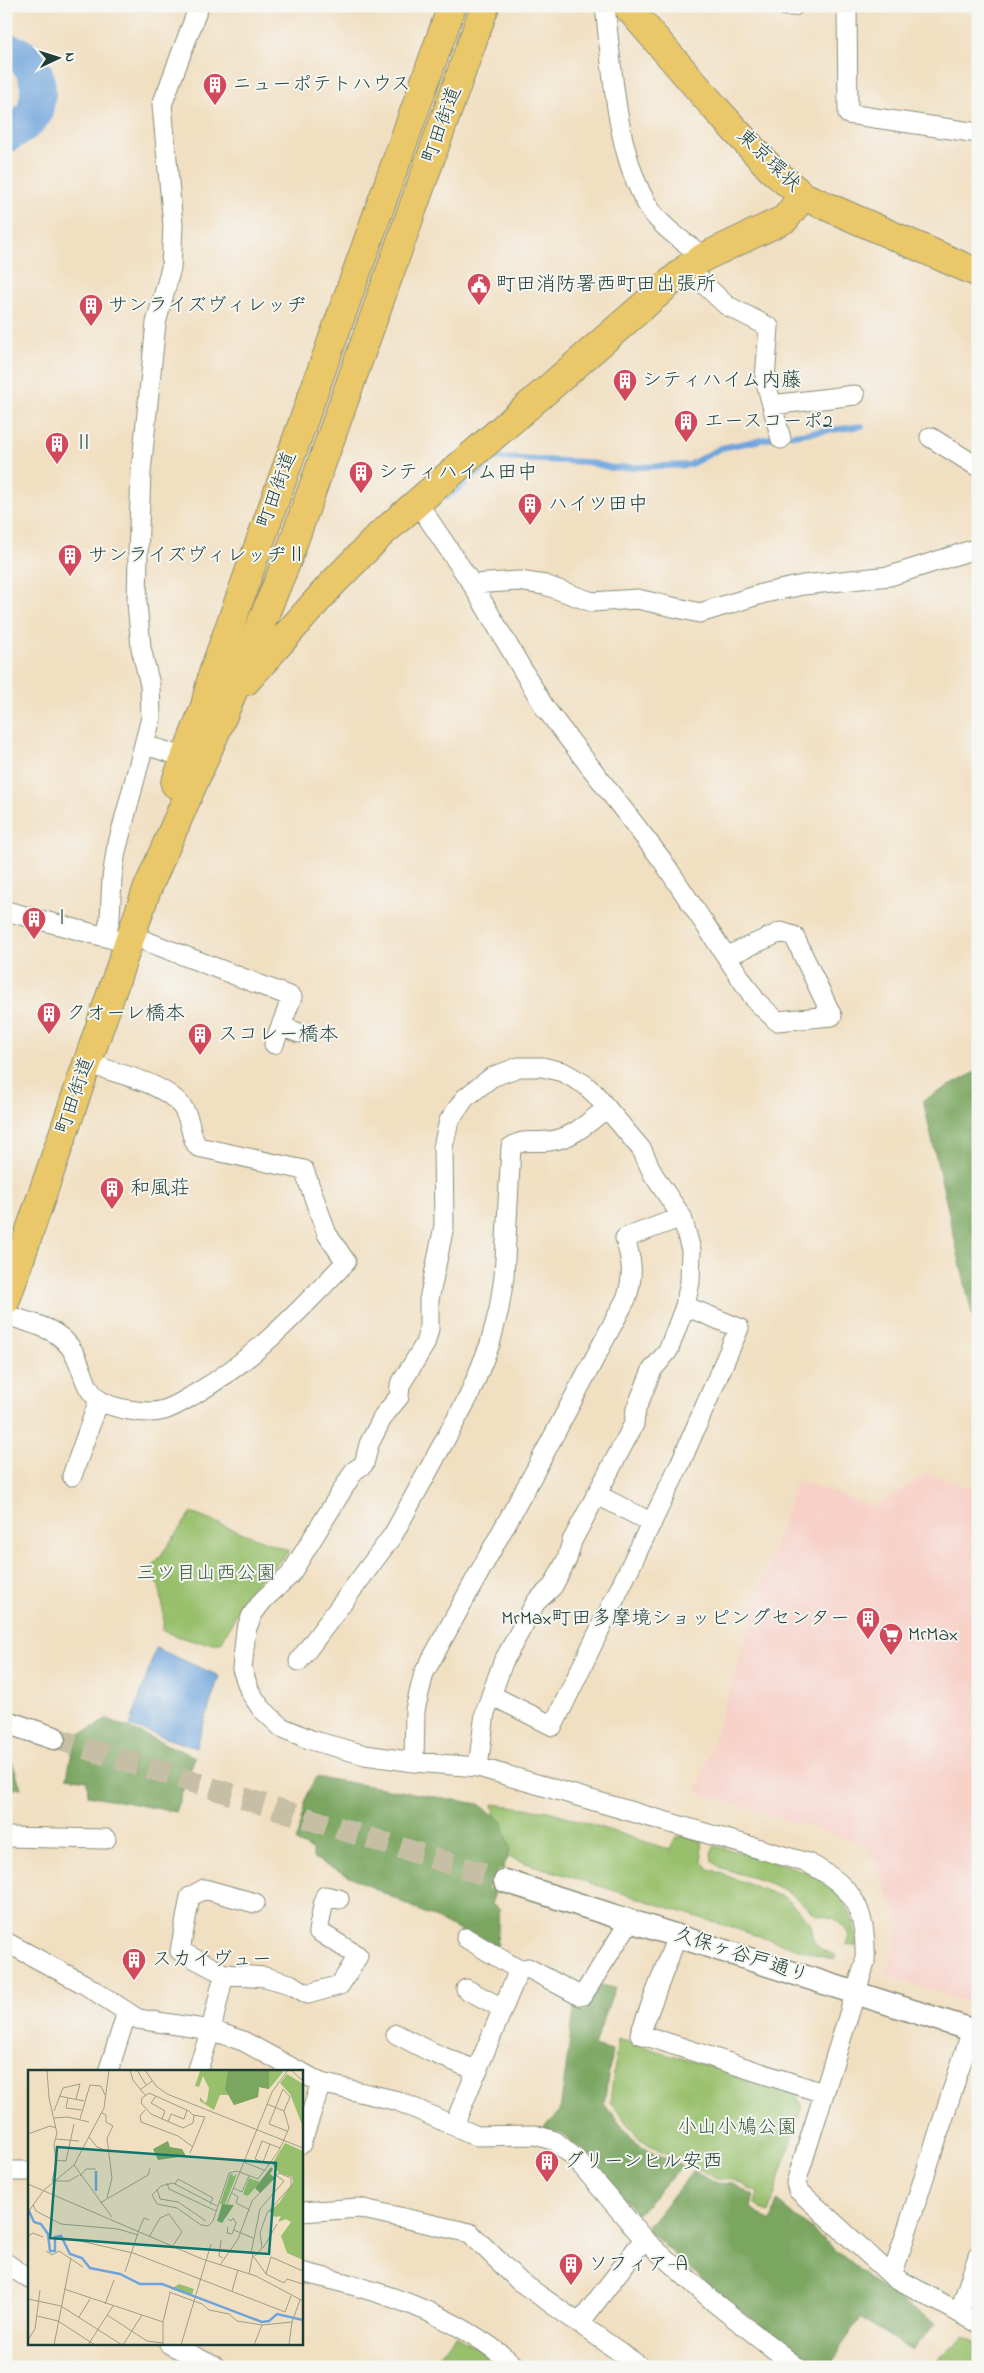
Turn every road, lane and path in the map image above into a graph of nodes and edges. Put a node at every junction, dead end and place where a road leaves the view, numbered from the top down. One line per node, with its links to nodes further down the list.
1 (199, 6): 28 (street)
2 (452, 6): 11 (main road, 町田街道)
3 (485, 6): 12 (main road, 町田街道)
4 (605, 6): 13 (street)
5 (627, 6): 10 (main road, 東京環状)
6 (786, 6): 7 (street)
7 (794, 6)
8 (846, 6): 9 (street)
9 (978, 134)
10 (803, 196): 13 (main road); 14 (main road, 東京環状)
11 (370, 233): 12 (main road); 21 (main road, 町田街道)
12 (400, 245): 23 (main road, 町田街道)
13 (695, 263): 16 (street); 20 (main road)
14 (978, 273)
15 (855, 394): 16 (street)
16 (772, 405): 18 (street)
17 (930, 437): 19 (street)
18 (781, 439)
19 (978, 467)
20 (414, 505): 24 (street); 25 (main road)
21 (259, 543): 26 (main road); 27 (main road, 町田街道)
22 (978, 548): 24 (street)
23 (286, 563): 25 (main road); 26 (main road, 町田街道)
24 (472, 584): 33 (street)
25 (331, 585): 26 (main road)
26 (288, 607): 27 (main road); 27 (main road)
27 (216, 706): 29 (main road, 町田街道); 30 (main road, 町田街道)
28 (145, 745): 29 (street); 32 (street)
29 (184, 757): 30 (main road, 町田街道)
30 (146, 892): 32 (main road, 町田街道)
31 (6, 911): 32 (street)
32 (121, 938): 34 (street); 37 (main road, 町田街道)
33 (726, 956): 33 (street)
34 (281, 1026): 35 (street); 36 (street)
35 (299, 1033)
36 (274, 1044)
37 (87, 1063): 40 (main road, 町田街道); 43 (street)
38 (606, 1108): 39 (street); 47 (street); 51 (street)
39 (682, 1217): 41 (street); 51 (street)
40 (6, 1300)
41 (684, 1306): 45 (street); 46 (street)
42 (6, 1314): 43 (street)
43 (99, 1400): 44 (street)
44 (72, 1476)
45 (596, 1494): 46 (street); 48 (street)
46 (652, 1523): 48 (street)
47 (299, 1660)
48 (490, 1695): 52 (street)
49 (6, 1722): 50 (street)
50 (54, 1738)
51 (414, 1762): 52 (street)
52 (478, 1767): 65 (street)
53 (6, 1837): 54 (street)
54 (106, 1839)
55 (504, 1881): 58 (street, 久保ヶ谷戸通り)
56 (338, 1899): 63 (street)
57 (255, 1903): 63 (street)
58 (630, 1921): 59 (street, 久保ヶ谷戸通り); 62 (street)
59 (677, 1936): 65 (street, 久保ヶ谷戸通り); 77 (street)
60 (466, 1938): 62 (street)
61 (6, 1942): 67 (street)
62 (519, 1970): 66 (street)
63 (224, 1974): 68 (street)
64 (466, 1989): 66 (street)
65 (855, 1993): 69 (street, 久保ヶ谷戸通り); 77 (street)
66 (502, 2008): 74 (street)
67 (127, 2012): 68 (street); 71 (street)
68 (211, 2030): 72 (street); 73 (street)
69 (975, 2031): 87 (street)
70 (396, 2034): 74 (street)
71 (109, 2070)
72 (198, 2070)
73 (297, 2070)
74 (478, 2071): 78 (street)
75 (302, 2073): 76 (street)
76 (321, 2083): 78 (street); 79 (street)
77 (824, 2093): 87 (street)
78 (454, 2126): 83 (street)
79 (302, 2141)
80 (6, 2171): 81 (street)
81 (28, 2171)
82 (302, 2212): 90 (street)
83 (644, 2239): 90 (street); 96 (street)
84 (978, 2256): 89 (street)
85 (6, 2263): 88 (street)
86 (302, 2272): 94 (street)
87 (892, 2276): 89 (street)
88 (28, 2278)
89 (959, 2313): 91 (street)
90 (579, 2324): 95 (street)
91 (978, 2324)
92 (173, 2346): 93 (street)
93 (216, 2367)
94 (516, 2367)
95 (641, 2367)
96 (797, 2367)

